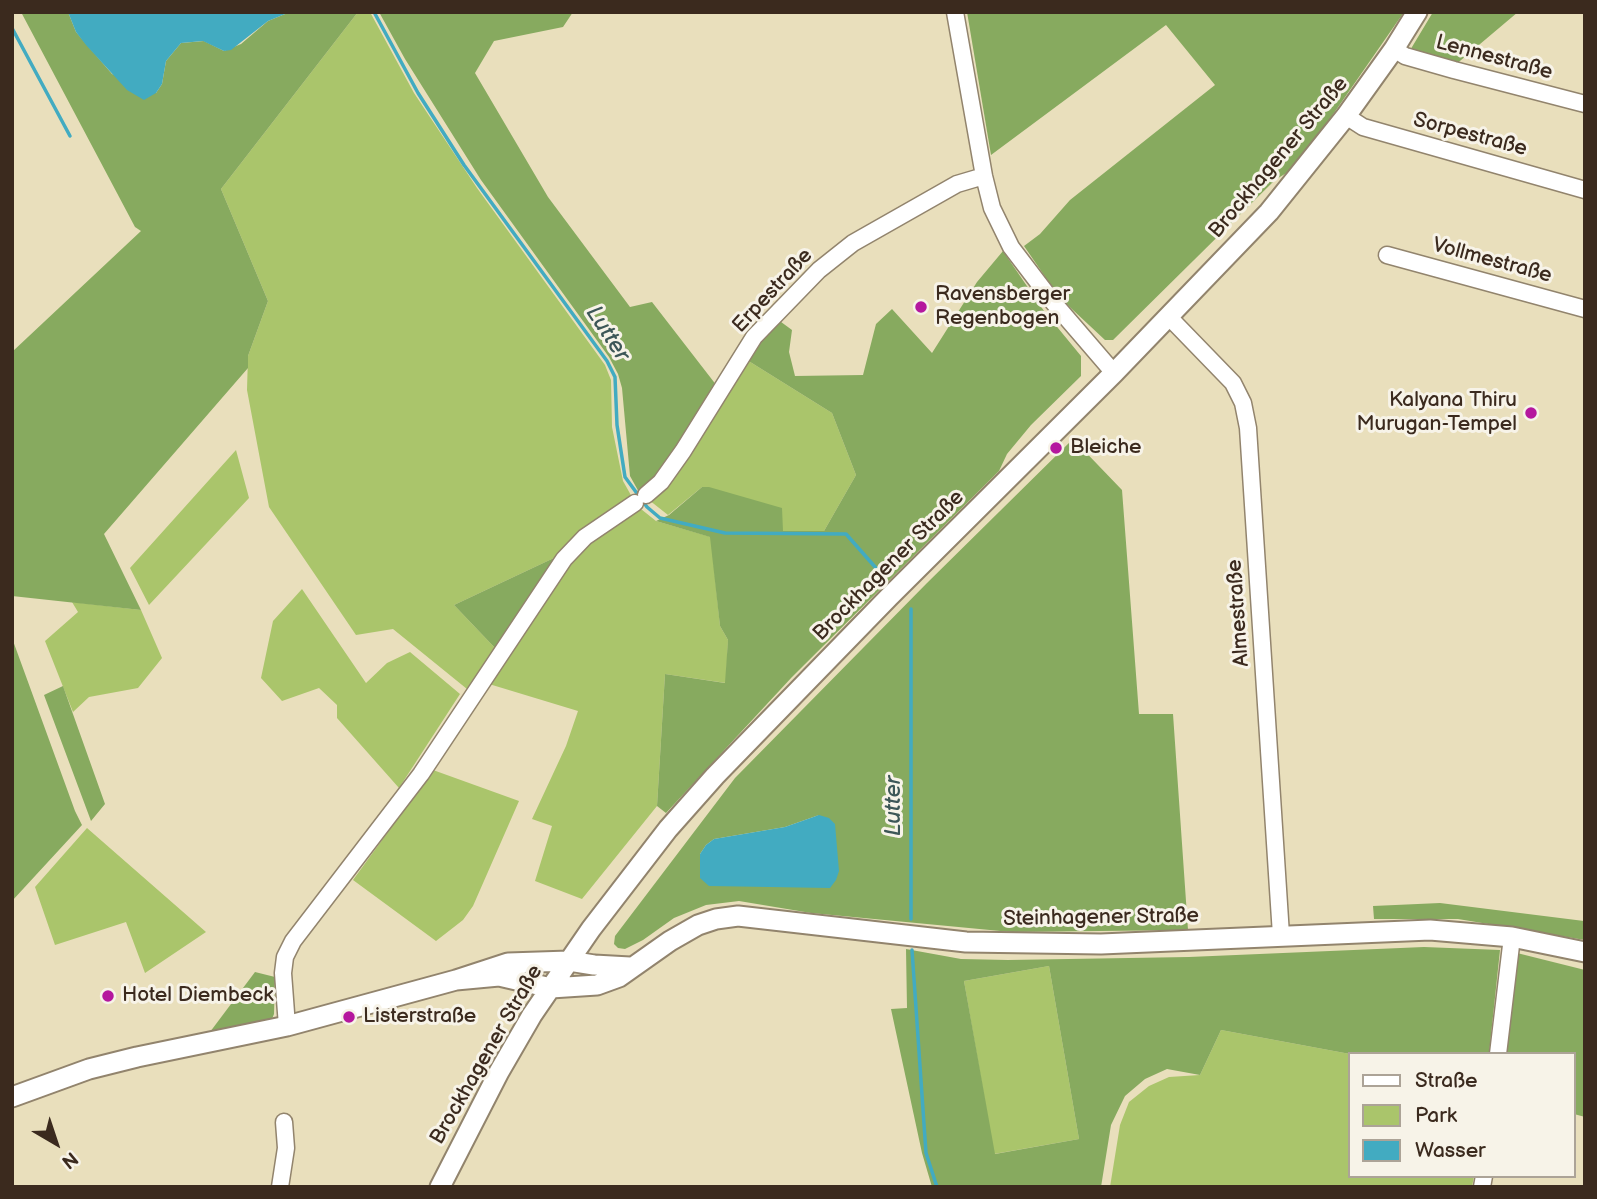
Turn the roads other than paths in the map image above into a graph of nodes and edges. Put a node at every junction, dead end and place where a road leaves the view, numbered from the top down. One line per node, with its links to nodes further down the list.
1 (955, 12): 6 (street)
2 (1417, 12): 3 (main road, Brockhagener Straße)
3 (1394, 49): 4 (street, Lennestraße); 5 (main road, Brockhagener Straße)
4 (1585, 104)
5 (1346, 116): 7 (street, Sorpestraße); 10 (main road, Brockhagener Straße)
6 (984, 176): 11 (street); 19 (street, Erpestraße)
7 (1585, 190)
8 (1387, 255): 9 (street, Vollmestraße)
9 (1585, 309)
10 (1169, 317): 11 (main road, Brockhagener Straße); 12 (street, Almestraße)
11 (1114, 373): 15 (main road, Brockhagener Straße)
12 (1281, 936): 13 (main road, Steinhagener Straße); 16 (main road, Steinhagener Straße)
13 (1511, 937): 14 (main road, Steinhagener Straße); 20 (street)
14 (1585, 953)
15 (569, 961): 16 (main road, Steinhagener Straße); 17 (main road, Steinhagener Straße); 18 (main road, Brockhagener Straße)
16 (630, 967): 18 (main road, Steinhagener Straße)
17 (456, 981): 18 (main road, Steinhagener Straße); 19 (main road, Steinhagener Straße)
18 (551, 988): 24 (main road, Brockhagener Straße)
19 (287, 1026): 21 (main road, Steinhagener Straße)
20 (1498, 1052)
21 (12, 1097)
22 (284, 1122): 23 (street)
23 (280, 1187)
24 (440, 1187)

